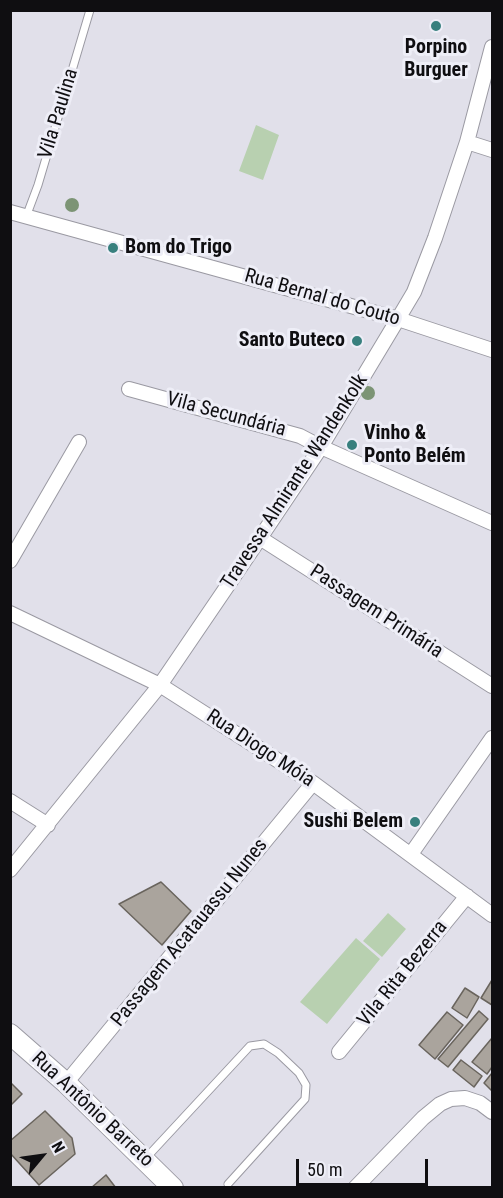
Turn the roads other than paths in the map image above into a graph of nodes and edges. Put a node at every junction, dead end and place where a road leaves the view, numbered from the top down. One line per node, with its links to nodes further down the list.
1 (90, 10): 6 (lane, Vila Paulina)
2 (492, 47): 3 (street, Travessa Almirante Wandenkolk)
3 (467, 142): 4 (street); 7 (street, Travessa Almirante Wandenkolk)
4 (492, 150)
5 (10, 212): 6 (street, Rua Bernal do Couto)
6 (26, 217): 7 (street, Rua Bernal do Couto)
7 (398, 320): 8 (street, Rua Bernal do Couto); 11 (street, Travessa Almirante Wandenkolk)
8 (492, 350)
9 (129, 388): 11 (street, Vila Secundária)
10 (79, 442): 14 (street)
11 (321, 447): 12 (street, Vila Secundária); 13 (street, Travessa Almirante Wandenkolk)
12 (492, 523)
13 (260, 538): 16 (street, Travessa Almirante Wandenkolk); 17 (street, Passagem Primária)
14 (10, 561)
15 (10, 613): 16 (street, Rua Diogo Móia)
16 (160, 685): 19 (street, Rua Diogo Móia); 21 (street, Travessa Almirante Wandenkolk)
17 (492, 686)
18 (492, 738): 22 (street)
19 (313, 783): 22 (street, Rua Diogo Móia); 28 (street, Passagem Acatauassu Nunes)
20 (10, 801): 21 (street)
21 (48, 825): 23 (street, Travessa Almirante Wandenkolk)
22 (411, 854): 24 (street, Rua Diogo Móia)
23 (10, 870)
24 (467, 896): 25 (street, Rua Diogo Móia); 27 (street, Vila Rita Bezerra)
25 (492, 915)
26 (10, 1034): 28 (main road, Rua Antônio Barreto)
27 (339, 1052)
28 (66, 1083): 30 (main road, Rua Antônio Barreto)
29 (492, 1112): 33 (street)
30 (145, 1160): 31 (lane); 32 (main road, Rua Antônio Barreto)
31 (228, 1184)
32 (173, 1188)
33 (355, 1188)

